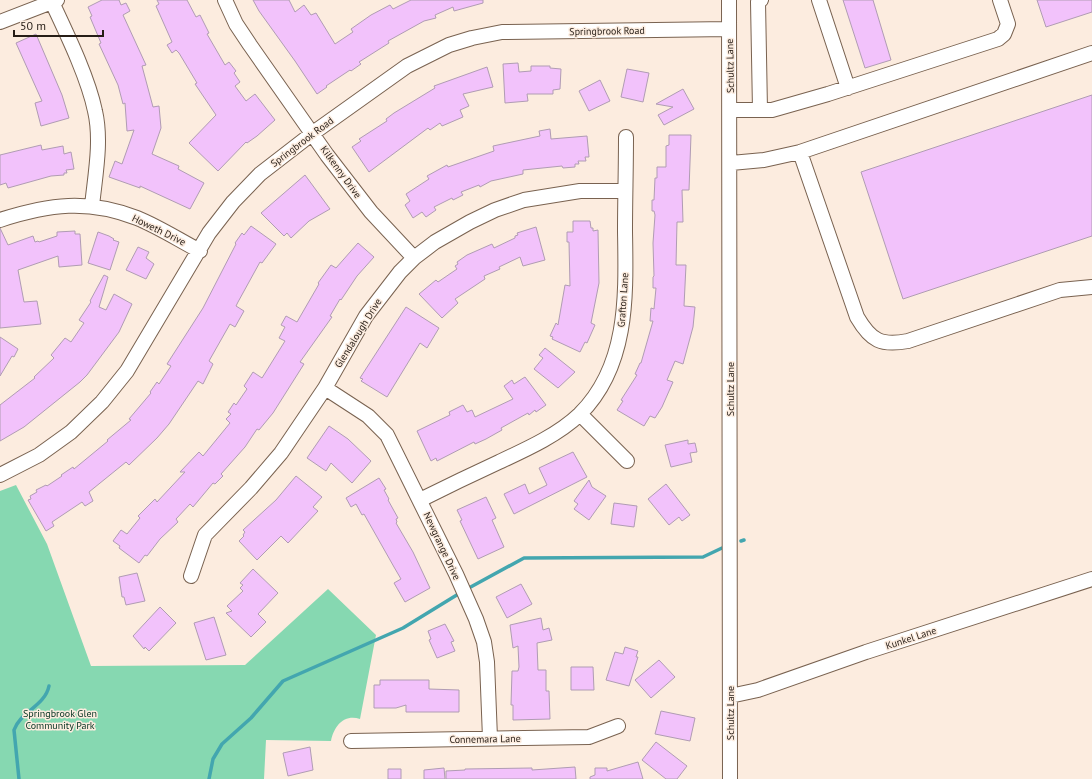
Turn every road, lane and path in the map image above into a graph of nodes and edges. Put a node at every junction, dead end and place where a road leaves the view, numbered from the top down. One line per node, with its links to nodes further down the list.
1 (225, 0): 13 (street, Kilkenny Drive)
2 (729, 0): 8 (street, Schultz Lane)
3 (761, 0): 12 (street)
4 (819, 0): 10 (street)
5 (1000, 0): 10 (street)
6 (53, 1): 7 (street); 18 (street)
7 (0, 22)
8 (729, 29): 11 (street, Schultz Lane); 13 (street, Springbrook Road)
9 (1092, 53): 15 (street)
10 (848, 88): 12 (street)
11 (730, 110): 12 (street); 16 (street, Schultz Lane)
12 (760, 110)
13 (313, 133): 20 (street, Springbrook Road); 21 (street, Kilkenny Drive)
14 (626, 137): 17 (street, Grafton Lane)
15 (800, 152): 16 (street); 22 (street)
16 (731, 163): 30 (street, Schultz Lane)
17 (625, 191): 21 (street, Glendalough Drive); 24 (street, Grafton Lane)
18 (92, 206): 19 (street, Howeth Drive); 20 (street, Howeth Drive)
19 (0, 220)
20 (200, 251): 26 (street, Springbrook Road)
21 (414, 258): 23 (street, Glendalough Drive)
22 (1092, 287)
23 (325, 388): 27 (street, Newgrange Drive); 28 (street, Glendalough Drive)
24 (580, 414): 25 (street); 27 (street, Grafton Lane)
25 (627, 461)
26 (0, 475)
27 (420, 500): 32 (street, Newgrange Drive)
28 (191, 576)
29 (1092, 579): 30 (street, Kunkel Lane)
30 (730, 696): 34 (street, Schultz Lane)
31 (618, 726): 32 (street, Connemara Lane)
32 (490, 738): 33 (street, Connemara Lane)
33 (351, 741)
34 (730, 779)

